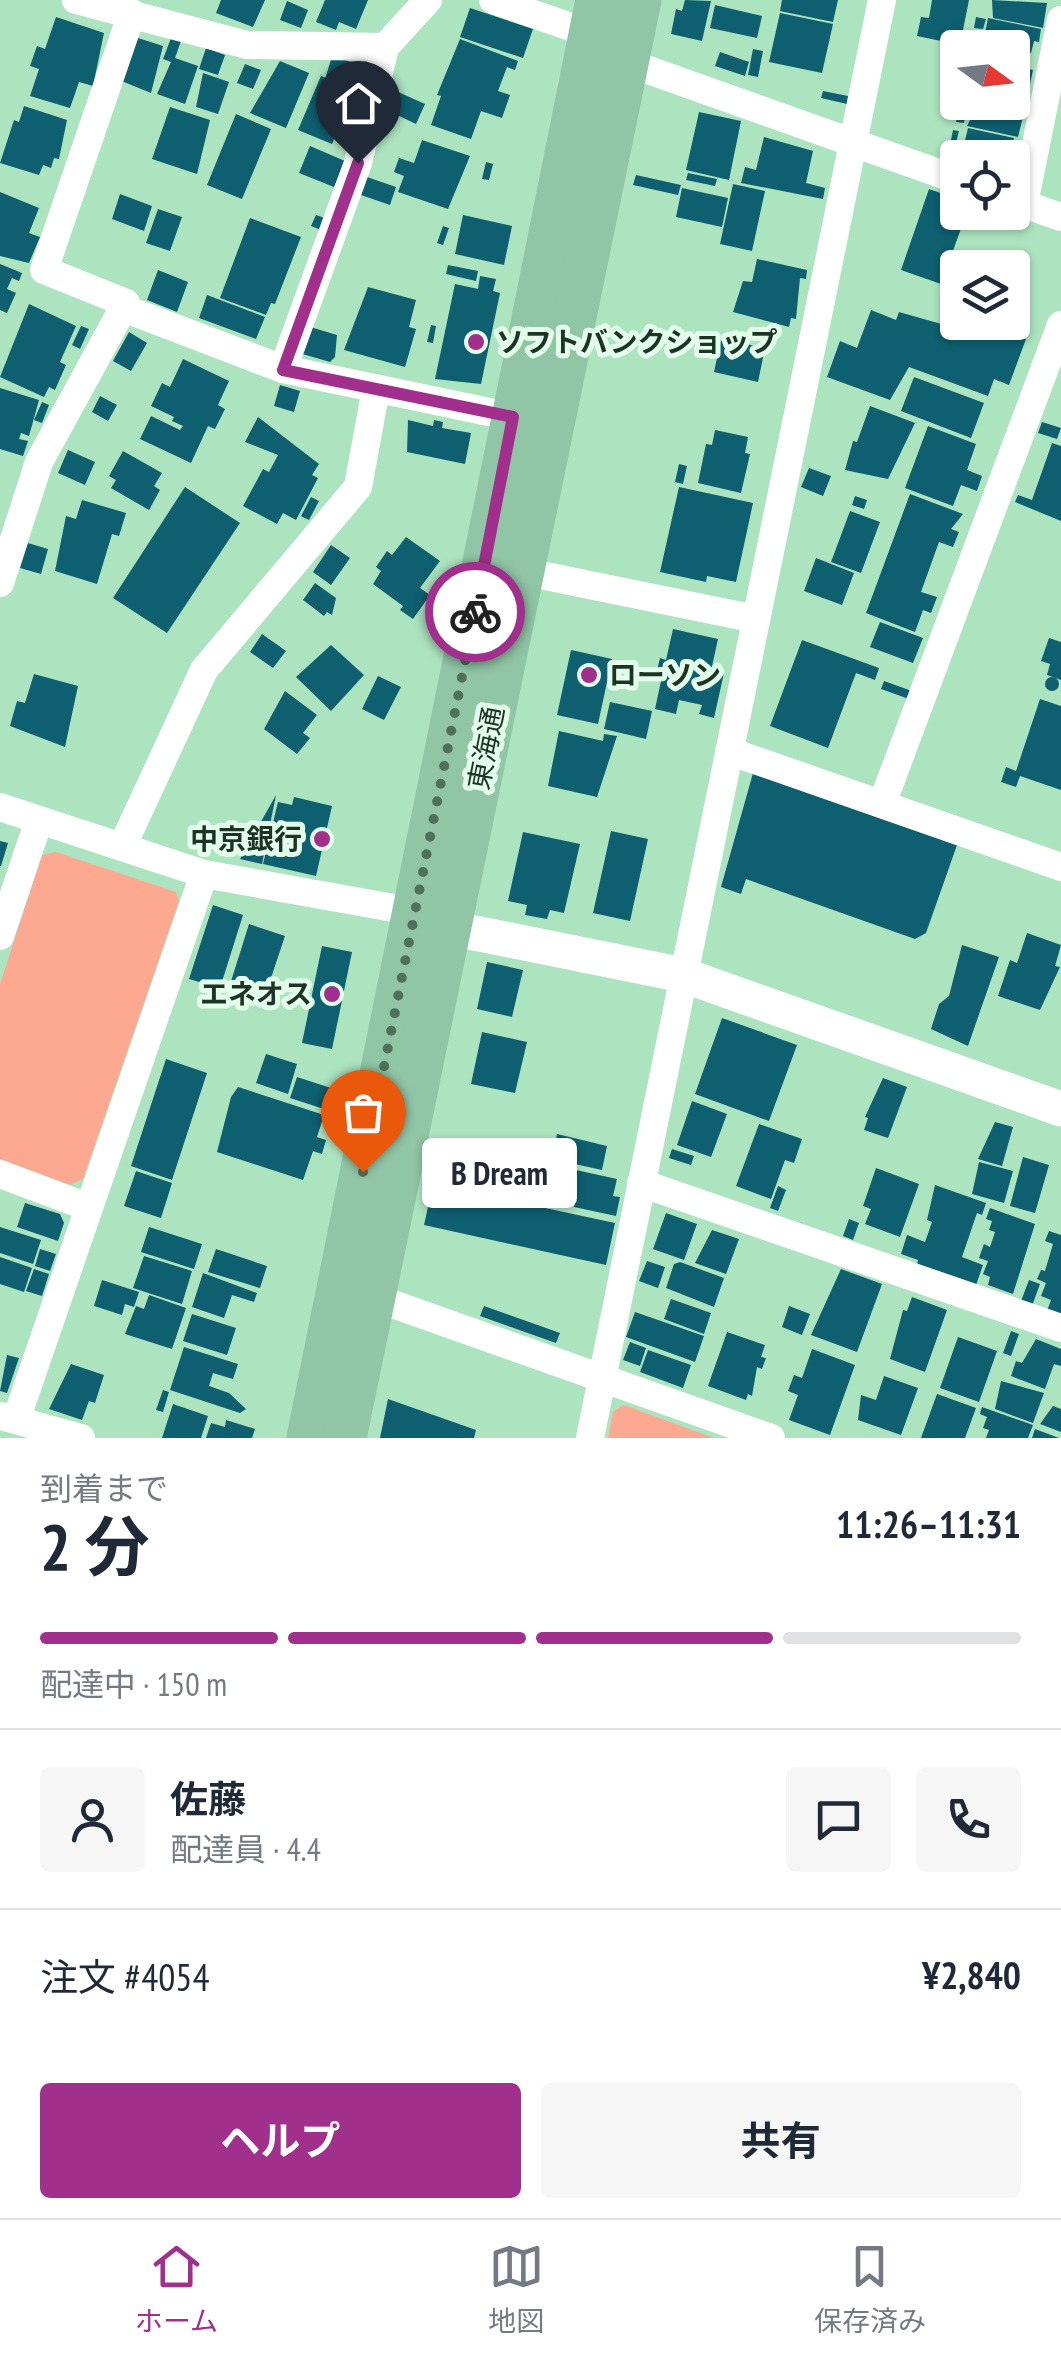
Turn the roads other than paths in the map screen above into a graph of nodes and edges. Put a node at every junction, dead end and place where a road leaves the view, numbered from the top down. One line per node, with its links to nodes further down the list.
1 (76, 0): 6 (street)
2 (428, 0): 9 (street)
3 (493, 0): 8 (street)
4 (638, 0): 8 (main road, 東海通)
5 (882, 0): 10 (street)
6 (132, 13): 9 (street); 15 (street)
7 (1061, 20): 11 (street)
8 (605, 32): 10 (street); 19 (main road, 東海通); 20 (main road, 東海通)
9 (384, 47): 17 (street)
10 (852, 143): 12 (street); 22 (street)
11 (1030, 151)
12 (940, 174)
13 (1030, 206): 14 (street)
14 (1061, 217)
15 (124, 308): 17 (street); 21 (street)
16 (1061, 325): 24 (street)
17 (283, 370): 18 (street)
18 (376, 389): 19 (street); 27 (street)
19 (513, 417): 30 (main road, 東海通)
20 (521, 571): 22 (street); 30 (main road, 東海通)
21 (0, 582)
22 (756, 619): 23 (street)
23 (729, 751): 24 (street); 32 (street)
24 (882, 804): 28 (street)
25 (0, 807): 26 (street)
26 (39, 820): 27 (street); 31 (street)
27 (122, 847): 29 (street)
28 (1060, 865)
29 (204, 874): 30 (street); 36 (street)
30 (433, 920): 32 (street); 37 (main road, 東海通); 42 (main road, 東海通)
31 (0, 936)
32 (683, 975): 33 (street); 35 (street)
33 (1061, 1109)
34 (0, 1174): 36 (street)
35 (641, 1183): 38 (street); 39 (street)
36 (88, 1206): 40 (street)
37 (373, 1297): 39 (street); 43 (main road, 東海通)
38 (1061, 1328)
39 (602, 1378): 44 (street); 45 (street)
40 (8, 1416): 41 (street)
41 (81, 1438)
42 (309, 1438)
43 (344, 1438)
44 (590, 1438)
45 (770, 1438)

